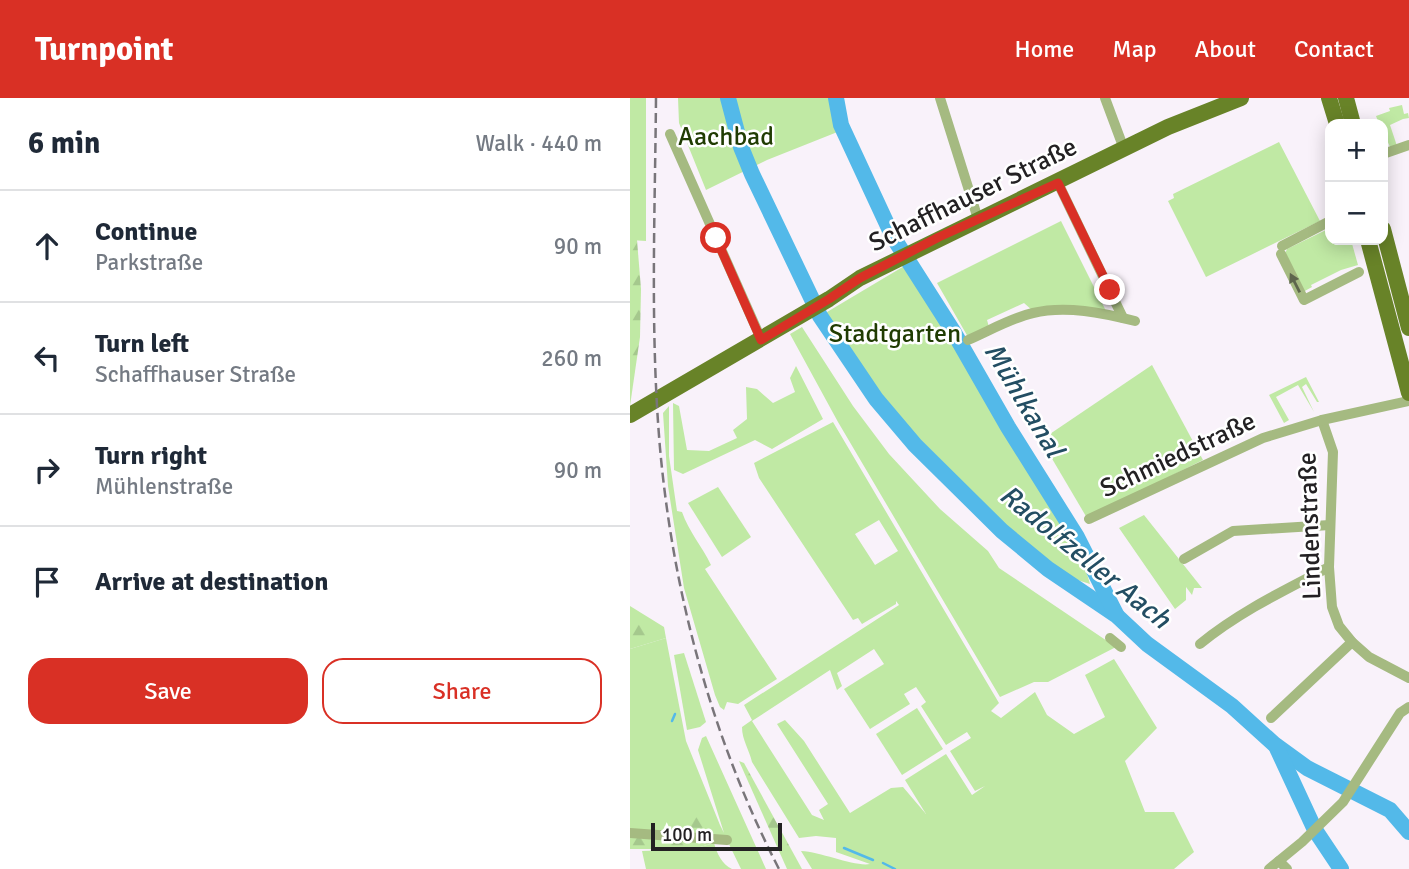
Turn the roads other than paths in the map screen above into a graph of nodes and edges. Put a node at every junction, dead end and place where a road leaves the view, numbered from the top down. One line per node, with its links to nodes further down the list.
1 (940, 98): 13 (street)
2 (1105, 98): 10 (street)
3 (1329, 98): 6 (main road)
4 (1346, 98): 7 (main road)
5 (1242, 99): 10 (main road, Schaffhauser Straße)
6 (1335, 119)
7 (1352, 119)
8 (670, 134): 25 (street)
9 (1409, 145): 11 (street)
10 (1124, 149): 12 (main road, Schaffhauser Straße)
11 (1388, 152)
12 (1058, 183): 13 (main road, Schaffhauser Straße); 22 (street)
13 (978, 219): 25 (main road, Schaffhauser Straße)
14 (1325, 224): 19 (street, one-way to 14)
15 (1369, 245): 21 (main road)
16 (1387, 245): 17 (main road)
17 (1392, 262): 18 (main road); 20 (main road)
18 (1409, 271)
19 (1359, 272)
20 (1404, 283): 21 (main road); 24 (main road)
21 (1384, 298): 27 (main road)
22 (1123, 318): 23 (street); 26 (street)
23 (1135, 321)
24 (1409, 328)
25 (761, 340): 29 (main road, Schaffhauser Straße)
26 (968, 340)
27 (1409, 393)
28 (1409, 401): 30 (street, Schmiedstraße)
29 (630, 415)
30 (1322, 420): 31 (street, Schmiedstraße); 32 (street, Lindenstraße)
31 (1089, 519)
32 (1330, 526): 33 (street); 34 (street, Lindenstraße)
33 (1184, 559)
34 (1329, 568): 36 (street, Lindenstraße); 37 (street)
35 (1110, 638): 38 (street)
36 (1352, 642): 39 (street, Lindenstraße); 41 (street)
37 (1200, 644)
38 (1121, 647)
39 (1409, 678)
40 (1409, 707): 44 (street)
41 (1272, 718)
42 (630, 834): 43 (street)
43 (727, 840)
44 (1283, 865): 45 (street)
45 (1269, 869)

